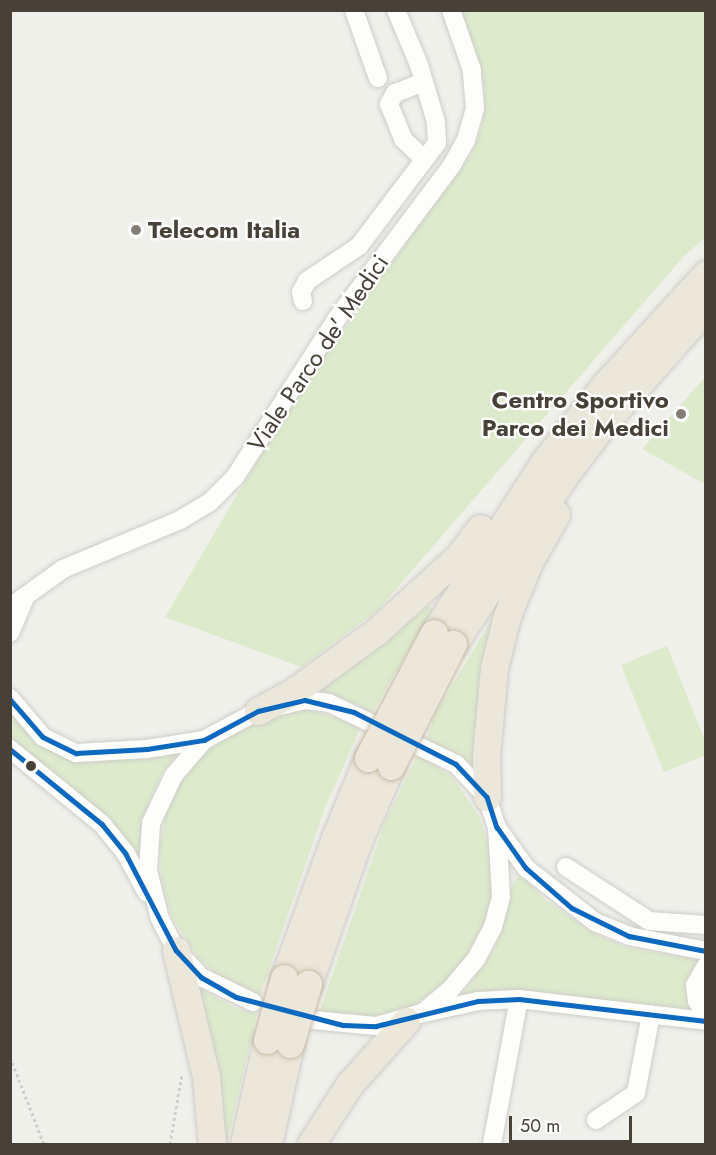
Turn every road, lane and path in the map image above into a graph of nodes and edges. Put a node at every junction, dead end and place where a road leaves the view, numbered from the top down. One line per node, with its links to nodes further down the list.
1 (354, 10): 4 (street)
2 (396, 10): 5 (street)
3 (451, 10): 12 (street, Viale Parco de' Medici)
4 (378, 78)
5 (424, 82): 6 (street); 6 (street)
6 (424, 159): 8 (street)
7 (705, 274): 11 (highway)
8 (303, 301)
9 (705, 308): 10 (highway)
10 (605, 422): 14 (highway); 19 (highway)
11 (543, 464): 14 (highway); 16 (highway)
12 (18, 602): 13 (street, Viale Parco de' Medici)
13 (10, 633)
14 (444, 638): 34 (highway, bridge)
15 (10, 698): 17 (street)
16 (258, 711): 17 (street); 19 (street)
17 (204, 740): 22 (street)
18 (10, 749): 22 (street)
19 (487, 797): 20 (street)
20 (497, 827): 25 (street); 31 (street)
21 (566, 867): 23 (street)
22 (160, 919): 24 (street)
23 (705, 925)
24 (176, 950): 28 (street); 35 (highway)
25 (705, 951)
26 (705, 966): 30 (street)
27 (519, 999): 29 (street); 31 (street); 44 (street)
28 (253, 1002)
29 (651, 1014): 33 (street); 37 (street)
30 (705, 1015)
31 (414, 1017): 32 (street); 43 (highway)
32 (313, 1020)
33 (705, 1021)
34 (278, 1042): 41 (highway); 42 (highway)
35 (199, 1047): 39 (path); 40 (highway)
36 (10, 1057): 38 (path)
37 (596, 1120)
38 (44, 1144)
39 (170, 1144)
40 (212, 1144)
41 (244, 1144)
42 (268, 1144)
43 (311, 1144)
44 (492, 1144)

